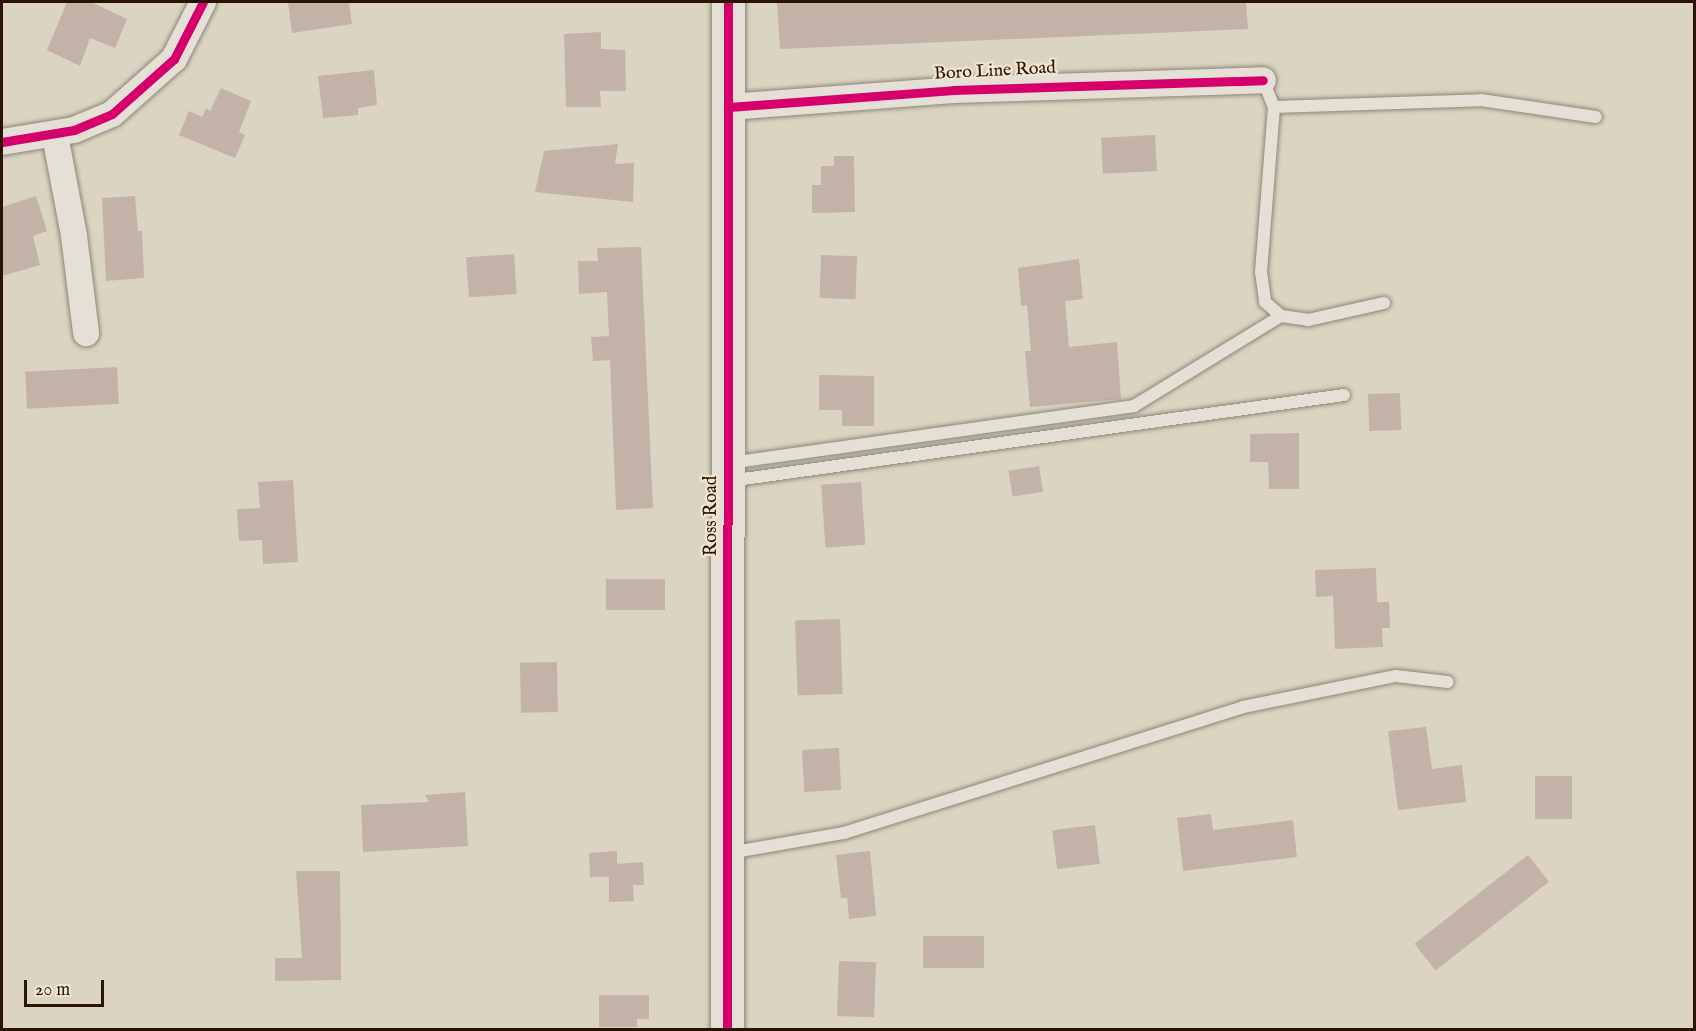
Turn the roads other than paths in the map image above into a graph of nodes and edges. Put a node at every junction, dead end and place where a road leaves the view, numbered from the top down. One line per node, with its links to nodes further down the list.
1 (203, 2): 7 (street)
2 (728, 2): 4 (street, Ross Road)
3 (1263, 80): 4 (street, Boro Line Road); 5 (lane)
4 (729, 107): 13 (street, Ross Road)
5 (1274, 107): 6 (lane); 10 (lane)
6 (1596, 117)
7 (55, 135): 8 (street); 11 (street)
8 (2, 142)
9 (1384, 303): 10 (lane)
10 (1281, 316): 13 (lane)
11 (86, 333)
12 (1344, 395): 13 (lane)
13 (728, 472): 15 (street, Ross Road)
14 (1448, 682): 15 (lane)
15 (728, 853): 16 (street, Ross Road)
16 (727, 1029)

